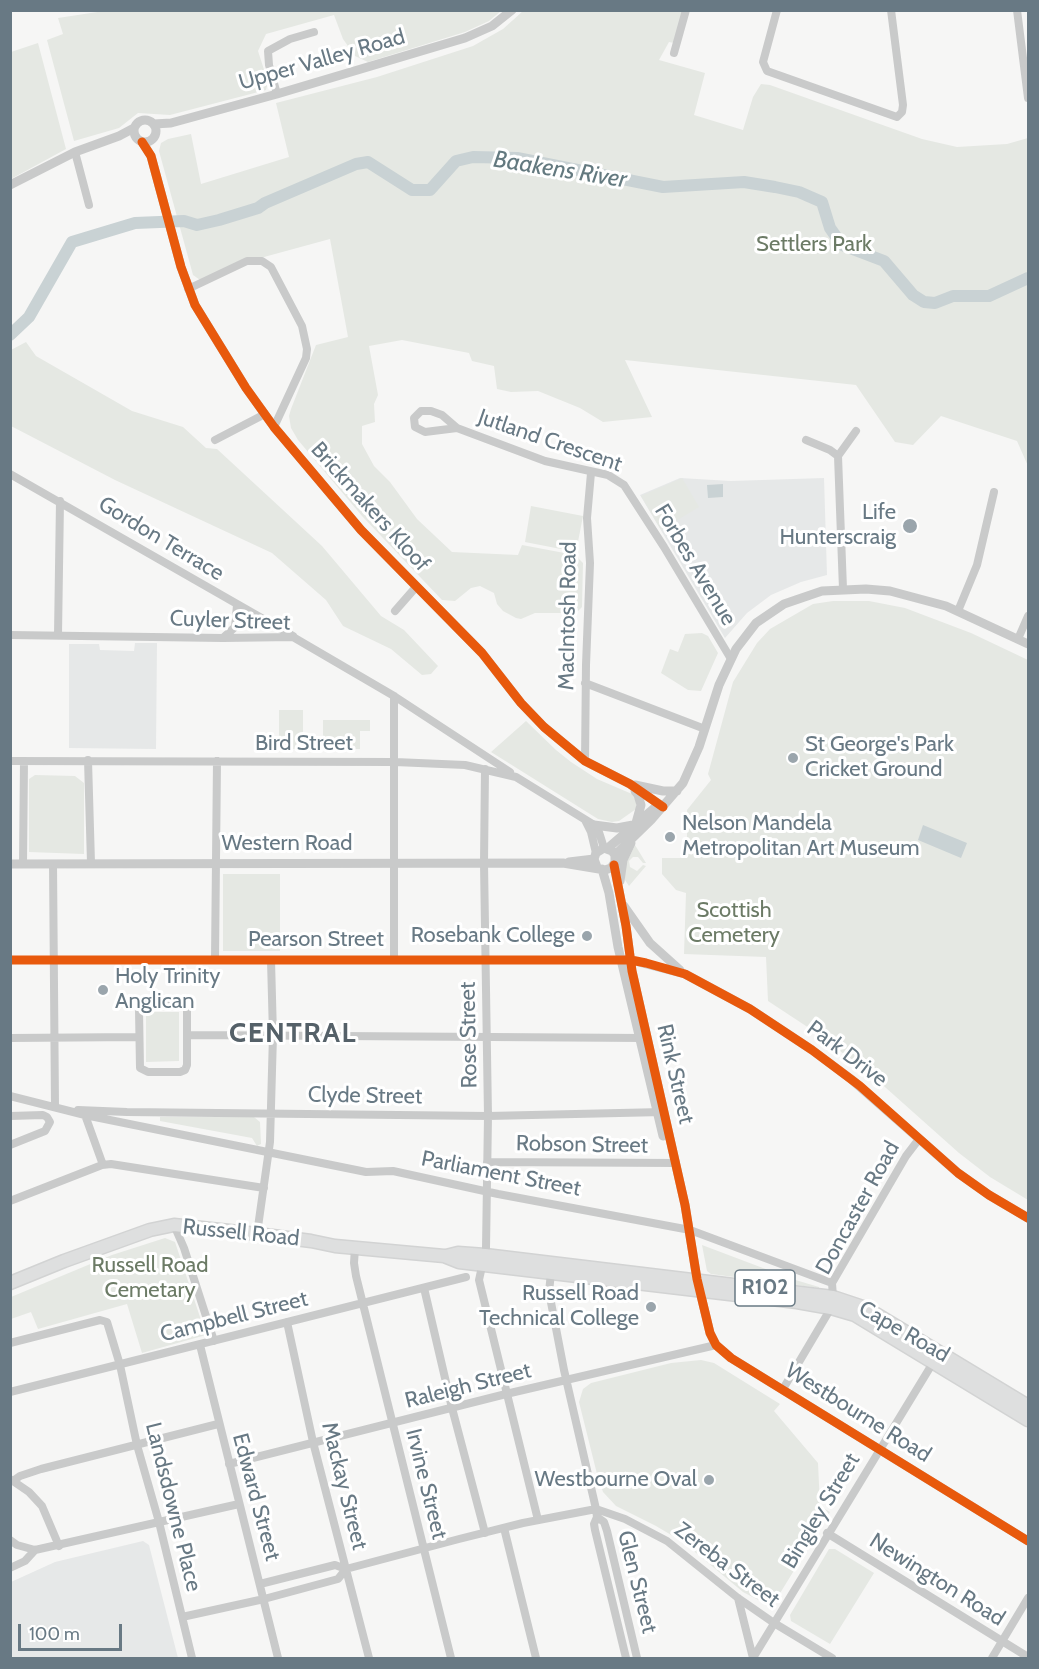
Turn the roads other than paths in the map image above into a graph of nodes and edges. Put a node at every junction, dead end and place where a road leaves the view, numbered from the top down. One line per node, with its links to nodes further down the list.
1 (512, 10): 8 (street, Upper Valley Road)
2 (686, 10): 7 (street)
3 (777, 10): 4 (street)
4 (891, 10)
5 (1017, 10): 9 (street)
6 (314, 32): 8 (street)
7 (674, 52)
8 (278, 94): 10 (street, Upper Valley Road)
9 (1029, 98)
10 (146, 134): 11 (street, Upper Valley Road); 14 (street, Brickmakers Kloof)
11 (75, 152): 12 (street, Upper Valley Road); 13 (street)
12 (10, 185)
13 (89, 205)
14 (188, 289): 15 (street, Brickmakers Kloof); 16 (street)
15 (265, 414): 16 (street, Brickmakers Kloof); 19 (street)
16 (274, 427): 27 (street, Brickmakers Kloof)
17 (458, 428): 17 (street, Jutland Crescent); 22 (street, Jutland Crescent)
18 (856, 431): 21 (street)
19 (215, 440)
20 (806, 440): 21 (street)
21 (838, 456): 28 (street)
22 (591, 473): 24 (street, Jutland Crescent); 40 (street, MacIntosh Road)
23 (10, 474): 26 (street, Gordon Terrace)
24 (629, 490): 39 (street, Forbes Avenue)
25 (994, 492): 31 (street)
26 (60, 501): 29 (street, Gordon Terrace); 34 (street)
27 (416, 587): 30 (street); 44 (street, Brickmakers Kloof)
28 (843, 589): 31 (street); 39 (street)
29 (237, 605): 35 (street, Gordon Terrace); 36 (street)
30 (395, 611)
31 (958, 611): 37 (street)
32 (1029, 615): 37 (street)
33 (10, 635): 34 (street, Cuyler Street)
34 (58, 635): 36 (street, Cuyler Street)
35 (293, 637): 36 (street, Cuyler Street); 41 (street, Cuyler Street)
36 (223, 638)
37 (1018, 639): 38 (street)
38 (1029, 644)
39 (730, 659): 42 (street)
40 (585, 683): 42 (street); 44 (street, MacIntosh Road)
41 (394, 696): 48 (street); 50 (street, Cuyler Street)
42 (705, 729): 53 (street)
43 (88, 760): 46 (street, Bird Street); 47 (street, Bird Street); 59 (street)
44 (585, 760): 51 (street, Brickmakers Kloof)
45 (10, 761): 46 (street, Bird Street)
46 (24, 761): 63 (street)
47 (217, 761): 48 (street, Bird Street); 65 (street)
48 (395, 762): 49 (street, Bird Street); 66 (street)
49 (485, 769): 50 (street, Bird Street); 60 (street, Rose Street)
50 (516, 777): 55 (street, Bird Street)
51 (619, 779): 52 (street, Brickmakers Kloof); 57 (street)
52 (630, 784): 53 (street); 54 (street, Brickmakers Kloof)
53 (677, 791): 54 (street)
54 (663, 804): 57 (street)
55 (585, 819): 56 (street, Bird Street); 58 (street)
56 (594, 825): 57 (street); 58 (street)
57 (635, 828): 58 (street); 69 (street)
58 (604, 858): 61 (street, Western Road); 67 (street, Western Road); 68 (street, Rink Street); 69 (street, Rink Street)
59 (91, 863): 64 (street, Western Road); 65 (street, Western Road)
60 (484, 863): 61 (street, Western Road); 66 (street, Western Road); 75 (street, Rose Street)
61 (563, 863): 67 (street, Western Road)
62 (10, 864): 63 (street, Western Road)
63 (23, 864): 64 (street, Western Road)
64 (53, 864): 73 (street)
65 (216, 864): 66 (street, Western Road); 70 (street)
66 (393, 864): 71 (street)
67 (580, 866): 68 (street)
68 (609, 893): 76 (street, Rink Street)
69 (622, 900): 76 (street, Rink Street); 77 (street)
70 (215, 959): 73 (street, Pearson Street); 74 (street, Pearson Street)
71 (394, 959): 74 (street, Pearson Street); 75 (street, Pearson Street)
72 (10, 960): 73 (street, Pearson Street)
73 (53, 960): 82 (street)
74 (271, 960): 79 (street)
75 (486, 960): 76 (street, Pearson Street); 83 (street, Rose Street)
76 (626, 960): 77 (street, Park Drive); 84 (street, Rink Street)
77 (686, 974): 95 (street, Park Drive)
78 (187, 1035): 79 (street); 80 (street); 80 (street)
79 (273, 1035): 83 (street); 90 (street)
80 (138, 1037): 82 (street)
81 (10, 1038): 82 (street)
82 (53, 1038): 86 (street)
83 (487, 1038): 84 (street); 93 (street, Rose Street)
84 (644, 1038): 89 (street, Rink Street)
85 (10, 1096): 86 (street, Parliament Street)
86 (55, 1106): 87 (street, Parliament Street)
87 (66, 1109): 88 (street, Clyde Street); 91 (street, Parliament Street)
88 (156, 1112): 90 (street, Clyde Street); 94 (street)
89 (661, 1112): 93 (street, Clyde Street); 99 (street, Rink Street)
90 (271, 1113): 93 (street, Clyde Street); 97 (street)
91 (85, 1115): 94 (street, Parliament Street); 100 (street)
92 (10, 1116): 96 (street)
93 (488, 1116): 98 (street, Rose Street)
94 (156, 1130): 97 (street, Parliament Street)
95 (919, 1139): 104 (street, Park Drive); 113 (street, Doncaster Road)
96 (10, 1145)
97 (269, 1153): 101 (street); 102 (street, Parliament Street)
98 (487, 1162): 99 (street, Robson Street); 102 (street, Rose Street)
99 (673, 1163): 106 (street, Rink Street)
100 (103, 1165): 101 (street); 103 (street)
101 (264, 1188): 107 (street)
102 (486, 1191): 106 (street, Parliament Street); 109 (street, Rose Street)
103 (10, 1201)
104 (1029, 1218)
105 (174, 1225): 107 (main road, Russell Road / R102); 112 (main road, Russell Road / R102); 119 (street)
106 (690, 1230): 113 (street, Parliament Street); 114 (street, Rink Street)
107 (257, 1234): 108 (main road, Russell Road / R102)
108 (355, 1248): 109 (main road, Russell Road / R102); 117 (street, Irvine Street)
109 (484, 1260): 110 (main road, Russell Road / R102); 114 (main road, Russell Road / R102); 128 (street, Rose Street)
110 (551, 1273): 114 (main road, Russell Road / R102); 125 (street, Glen Street)
111 (466, 1277): 115 (street, Campbell Street)
112 (10, 1283)
113 (832, 1283): 116 (street, Doncaster Road)
114 (698, 1285): 116 (main road, Cape Road / R102); 122 (street)
115 (424, 1288): 117 (street, Campbell Street); 130 (street)
116 (832, 1302): 123 (main road, Cape Road / R102); 126 (street)
117 (363, 1304): 118 (street, Campbell Street); 132 (street, Irvine Street)
118 (287, 1322): 119 (street, Campbell Street); 134 (street, Mackay Street)
119 (214, 1341): 121 (street, Campbell Street)
120 (10, 1343): 124 (street, Landsdowne Place)
121 (200, 1345): 124 (street, Campbell Street); 133 (street, Edward Street)
122 (716, 1345): 125 (street, Raleigh Street); 126 (street, Westbourne Road)
123 (937, 1357): 129 (main road, Cape Road / R102); 131 (main road, Cape Road / R102); 136 (street, Bingley Street)
124 (120, 1365): 127 (street, Campbell Street); 135 (street, Landsdowne Place)
125 (566, 1381): 128 (street, Raleigh Street); 140 (street, Glen Street)
126 (783, 1389): 136 (street, Westbourne Road)
127 (10, 1392)
128 (506, 1394): 130 (street, Raleigh Street); 141 (street, Rose Street)
129 (1029, 1406)
130 (452, 1408): 132 (street, Raleigh Street); 144 (street)
131 (1029, 1420)
132 (392, 1423): 134 (street, Raleigh Street); 149 (street, Irvine Street)
133 (218, 1424): 135 (street); 137 (street, Edward Street)
134 (313, 1442): 137 (street, Raleigh Street); 152 (street, Mackay Street)
135 (137, 1445): 138 (street); 142 (street, Landsdowne Place)
136 (879, 1449): 145 (street, Bingley Street); 146 (street, Westbourne Road)
137 (229, 1464): 139 (street, Edward Street)
138 (12, 1480): 148 (street)
139 (239, 1504): 142 (street); 153 (street, Edward Street)
140 (597, 1513): 141 (street); 154 (street, Zereba Street); 167 (street, Glen Street); 168 (street, Glen Street)
141 (538, 1520): 143 (street)
142 (159, 1522): 148 (street); 157 (street, Landsdowne Place)
143 (504, 1528): 144 (street); 166 (street)
144 (485, 1533): 149 (street)
145 (827, 1533): 158 (street, Bingley Street); 159 (street, Newington Road)
146 (1029, 1541)
147 (13, 1544): 150 (street)
148 (59, 1546): 150 (street)
149 (424, 1549): 152 (street); 165 (street, Irvine Street)
150 (35, 1550): 151 (street)
151 (10, 1568)
152 (346, 1569): 153 (street); 156 (street); 164 (street, Mackay Street)
153 (260, 1584): 156 (street, Edward Street)
154 (738, 1598): 158 (street, Zereba Street); 161 (street)
155 (1029, 1598): 159 (street)
156 (264, 1599): 157 (street); 163 (street, Edward Street)
157 (182, 1617): 162 (street, Landsdowne Place)
158 (774, 1623): 161 (street, Bingley Street); 169 (street, Zereba Street)
159 (1002, 1641): 160 (street, Newington Road); 170 (street)
160 (1029, 1657)
161 (753, 1658)
162 (192, 1659)
163 (278, 1659)
164 (369, 1659)
165 (451, 1659)
166 (536, 1659)
167 (626, 1659)
168 (637, 1659)
169 (832, 1659)
170 (992, 1659)

